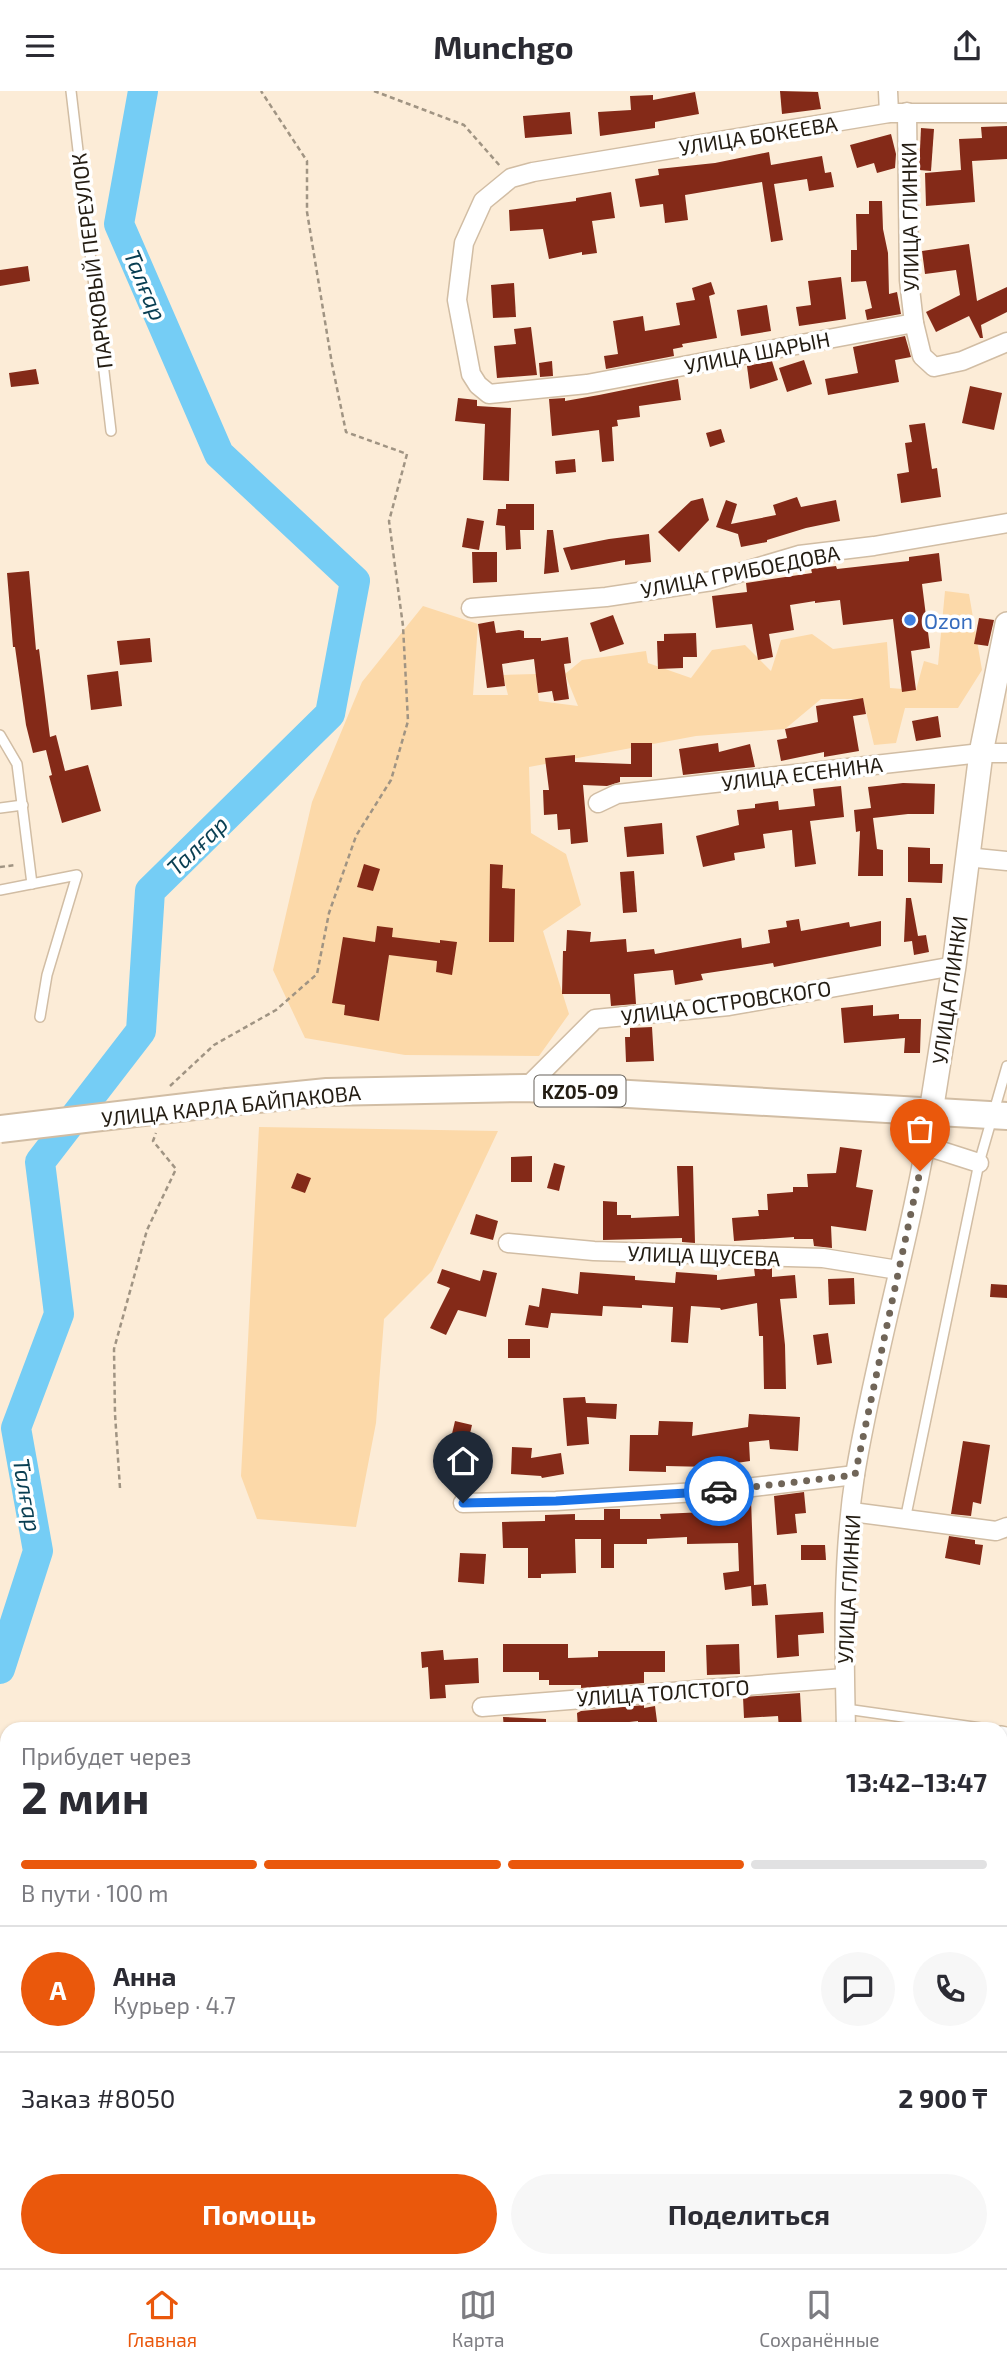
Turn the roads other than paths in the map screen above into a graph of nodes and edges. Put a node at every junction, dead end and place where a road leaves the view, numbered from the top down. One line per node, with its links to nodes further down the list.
1 (71, 91): 8 (lane, ПАРКОВЫЙ ПЕРЕУЛОК)
2 (888, 91): 3 (street, УЛИЦА ГЛИНКИ)
3 (898, 112): 4 (street, УЛИЦА БОКЕЕВА); 5 (street, УЛИЦА ГЛИНКИ); 7 (street, УЛИЦА БОКЕЕВА)
4 (1007, 113)
5 (914, 323): 6 (street); 7 (street, УЛИЦА ШАРЫН)
6 (1007, 342)
7 (478, 385)
8 (111, 431)
9 (1007, 523): 10 (street, УЛИЦА ГРИБОЕДОВА)
10 (471, 608)
11 (1007, 627): 14 (main road, УЛИЦА ГЛИНКИ)
12 (0, 735): 13 (lane)
13 (4, 746): 17 (lane)
14 (981, 753): 15 (street, УЛИЦА ЕСЕНИНА); 16 (street, УЛИЦА ЕСЕНИНА); 19 (main road, УЛИЦА ГЛИНКИ)
15 (1007, 753)
16 (598, 803)
17 (23, 804): 18 (lane); 21 (lane)
18 (0, 808)
19 (966, 857): 20 (street); 23 (main road, УЛИЦА ГЛИНКИ)
20 (1007, 861)
21 (32, 884): 22 (lane); 24 (lane)
22 (0, 890)
23 (954, 966): 26 (street, УЛИЦА ОСТРОВСКОГО); 27 (main road, УЛИЦА ГЛИНКИ)
24 (40, 1017)
25 (1007, 1066): 28 (lane)
26 (526, 1088): 27 (main road, УЛИЦА КАРЛА БАЙПАКОВА / KZ05-09); 29 (main road, УЛИЦА КАРЛА БАЙПАКОВА / KZ05-09, bridge)
27 (931, 1112): 28 (main road, УЛИЦА КАРЛА БАЙПАКОВА / KZ05-09); 30 (street, УЛИЦА ГЛИНКИ)
28 (1000, 1115): 31 (lane)
29 (0, 1129)
30 (926, 1146): 31 (street); 33 (street, УЛИЦА ГЛИНКИ)
31 (979, 1163): 37 (lane)
32 (508, 1243): 33 (street, УЛИЦА ЩУСЕВА)
33 (898, 1270): 34 (street, УЛИЦА ГЛИНКИ)
34 (855, 1475): 35 (street); 36 (street, УЛИЦА ГЛИНКИ)
35 (463, 1503)
36 (852, 1511): 37 (street); 39 (street, УЛИЦА ГЛИНКИ)
37 (905, 1520): 38 (street)
38 (1007, 1527)
39 (844, 1678): 40 (street, УЛИЦА ТОЛСТОГО); 41 (street, УЛИЦА ГЛИНКИ)
40 (482, 1707)
41 (846, 1709): 42 (street, УЛИЦА ГЛИНКИ); 43 (lane)
42 (846, 1722)
43 (938, 1722)

